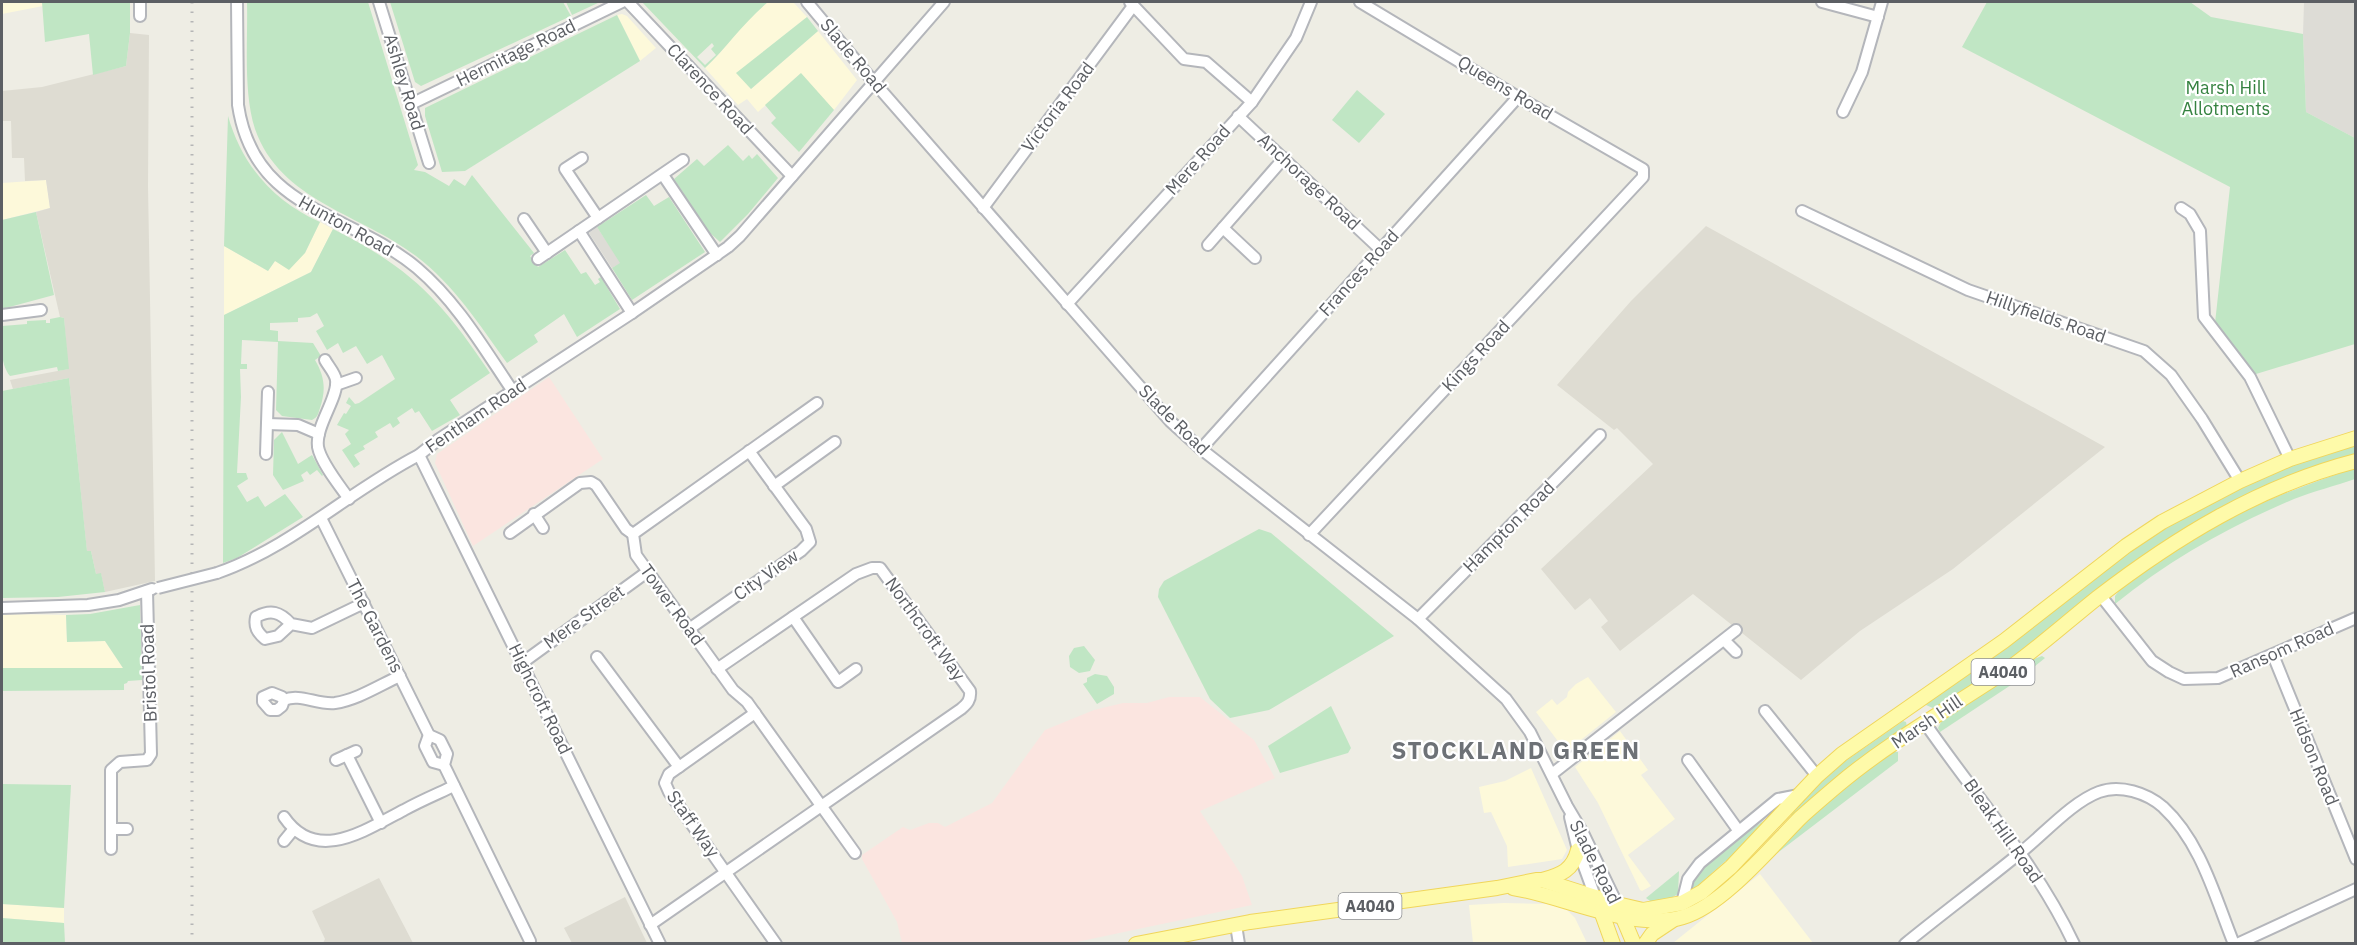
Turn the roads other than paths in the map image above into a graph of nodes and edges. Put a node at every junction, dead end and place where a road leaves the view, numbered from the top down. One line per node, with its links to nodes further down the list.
1 (140, 2): 13 (street)
2 (237, 2): 46 (street, Hunton Road)
3 (379, 2): 18 (street, Ashley Road)
4 (622, 2): 18 (street, Hermitage Road)
5 (627, 2): 26 (street, Clarence Road)
6 (807, 2): 15 (street, Slade Road)
7 (944, 2): 15 (street, Fentham Road)
8 (1311, 2): 17 (street, Mere Road)
9 (1363, 2): 16 (street, Queens Road)
10 (1822, 2): 14 (street)
11 (1882, 2): 14 (street)
12 (1131, 4): 17 (street); 28 (street, Victoria Road)
13 (140, 16)
14 (1878, 17): 19 (street)
15 (873, 81): 26 (street, Fentham Road); 28 (street, Slade Road)
16 (1518, 97): 27 (street, Queens Road); 36 (street, Frances Road)
17 (1252, 102): 20 (street, Mere Road)
18 (411, 104): 24 (street, Ashley Road)
19 (1843, 112)
20 (1238, 116): 22 (street, Anchorage Road); 39 (street, Mere Road)
21 (582, 158): 31 (street)
22 (1284, 158): 33 (street); 36 (street, Anchorage Road)
23 (683, 160): 25 (street)
24 (429, 163)
25 (663, 175): 31 (street); 37 (street)
26 (792, 176): 37 (street, Fentham Road)
27 (1642, 177): 68 (street, Kings Road)
28 (983, 208): 39 (street, Slade Road)
29 (2181, 208): 58 (street)
30 (1802, 211): 60 (street, Hillyfields Road)
31 (598, 218): 34 (street)
32 (524, 219): 34 (street)
33 (1223, 228): 35 (street); 38 (street)
34 (579, 231): 41 (street)
35 (1208, 245)
36 (1380, 249): 54 (street, Frances Road)
37 (717, 255): 41 (street, Fentham Road)
38 (1255, 258)
39 (1066, 304): 54 (street, Slade Road)
40 (41, 310): 42 (street)
41 (632, 313): 46 (street, Fentham Road)
42 (2, 315)
43 (325, 360): 45 (street)
44 (356, 378): 45 (street)
45 (336, 385): 50 (street)
46 (512, 390): 57 (street, Fentham Road)
47 (268, 392): 49 (street)
48 (817, 404): 55 (street)
49 (267, 424): 50 (street); 56 (street)
50 (319, 434): 62 (street)
51 (1600, 435): 76 (street, Hampton Road)
52 (2355, 438): 58 (main road, Marsh Hill / A4040)
53 (835, 442): 61 (street)
54 (1201, 449): 68 (street, Slade Road)
55 (749, 451): 61 (street, City View); 67 (street)
56 (266, 454)
57 (419, 456): 62 (street, Fentham Road); 84 (street, Highcroft Road)
58 (2290, 459): 60 (main road, Marsh Hill / A4040)
59 (2355, 461): 71 (main road, Marsh Hill / A4040)
60 (2240, 481): 90 (main road, Marsh Hill / A4040)
61 (774, 486): 78 (street, City View)
62 (349, 499): 64 (street, Fentham Road)
63 (534, 514): 65 (street); 66 (street); 67 (street)
64 (321, 518): 70 (street, Fentham Road, bridge); 72 (street, The Gardens)
65 (543, 528)
66 (510, 533)
67 (633, 534): 69 (street, Tower Road)
68 (1309, 535): 76 (street, Slade Road)
69 (647, 572): 78 (street, Tower Road); 84 (street, Mere Street)
70 (147, 591): 73 (street, Fentham Road); 105 (street, Bristol Road)
71 (2101, 596): 82 (street, Ransom Road); 90 (main road, Marsh Hill / A4040)
72 (364, 603): 77 (street); 87 (street, The Gardens)
73 (2, 608)
74 (793, 617): 85 (street, Northcroft Way); 86 (street); 101 (street, Northcroft Way)
75 (2355, 618): 82 (street, Ransom Road)
76 (1418, 620): 97 (street, Slade Road)
77 (291, 624)
78 (689, 629): 85 (street, Tower Road)
79 (1736, 630): 80 (street)
80 (1724, 640): 81 (street); 97 (street)
81 (1736, 652)
82 (2273, 655): 114 (street, Hidson Road)
83 (597, 657): 96 (street)
84 (522, 663): 125 (street, Highcroft Road)
85 (717, 669): 91 (street, Tower Road)
86 (856, 669)
87 (400, 675): 88 (street); 92 (street, The Gardens)
88 (284, 700)
89 (1765, 711): 98 (street)
90 (1919, 712): 98 (main road, Marsh Hill / A4040); 113 (street, Bleak Hill Road); 124 (main road, Marsh Hill / A4040)
91 (755, 713): 96 (street, Staff Way); 101 (street, Tower Road)
92 (429, 735): 95 (street, The Gardens); 95 (street, The Gardens)
93 (336, 760): 104 (street)
94 (1688, 760): 108 (street)
95 (444, 765): 99 (street, The Gardens)
96 (679, 766): 115 (street, Staff Way)
97 (1552, 774): 102 (street, Slade Road)
98 (1817, 776): 100 (main road, Marsh Hill / A4040)
99 (454, 786): 104 (street); 127 (street, The Gardens)
100 (1799, 795): 108 (street, Marsh Hill); 120 (main road, Marsh Hill / A4040)
101 (820, 805): 112 (street, Tower Road); 115 (street)
102 (1567, 806): 111 (street, Slade Road); 121 (street, Slade Road)
103 (284, 818): 107 (street)
104 (381, 823): 107 (street)
105 (111, 829): 106 (street); 110 (street)
106 (128, 829)
107 (293, 830): 109 (street)
108 (1738, 830): 120 (street, Marsh Hill)
109 (284, 841)
110 (111, 849)
111 (1578, 850): 116 (main road); 119 (street, Slade Road)
112 (855, 853)
113 (2020, 853): 128 (street); 136 (street, Bleak Hill Road); 137 (street)
114 (2355, 859)
115 (726, 871): 125 (street); 130 (street)
116 (1542, 880): 117 (main road, A4040); 119 (main road, A4040)
117 (1504, 887): 122 (main road, A4040); 126 (main road, A4040)
118 (2355, 888): 137 (street)
119 (1594, 895): 121 (main road, Marsh Hill / A4040); 122 (street, Slade Road)
120 (1682, 903): 121 (main road, Marsh Hill / A4040)
121 (1617, 904): 123 (street, Slade Road)
122 (1601, 911): 123 (main road, Marsh Hill / A4040); 133 (main road)
123 (1623, 918): 124 (main road, Marsh Hill / A4040); 134 (main road)
124 (1674, 919): 135 (main road)
125 (650, 925): 129 (street, Highcroft Road)
126 (1236, 925): 131 (main road, A4040); 132 (street)
127 (530, 941)
128 (1910, 942)
129 (660, 944)
130 (776, 944)
131 (1136, 944)
132 (1239, 944)
133 (1613, 944)
134 (1634, 944)
135 (1645, 944)
136 (2074, 944)
137 (2236, 944)

